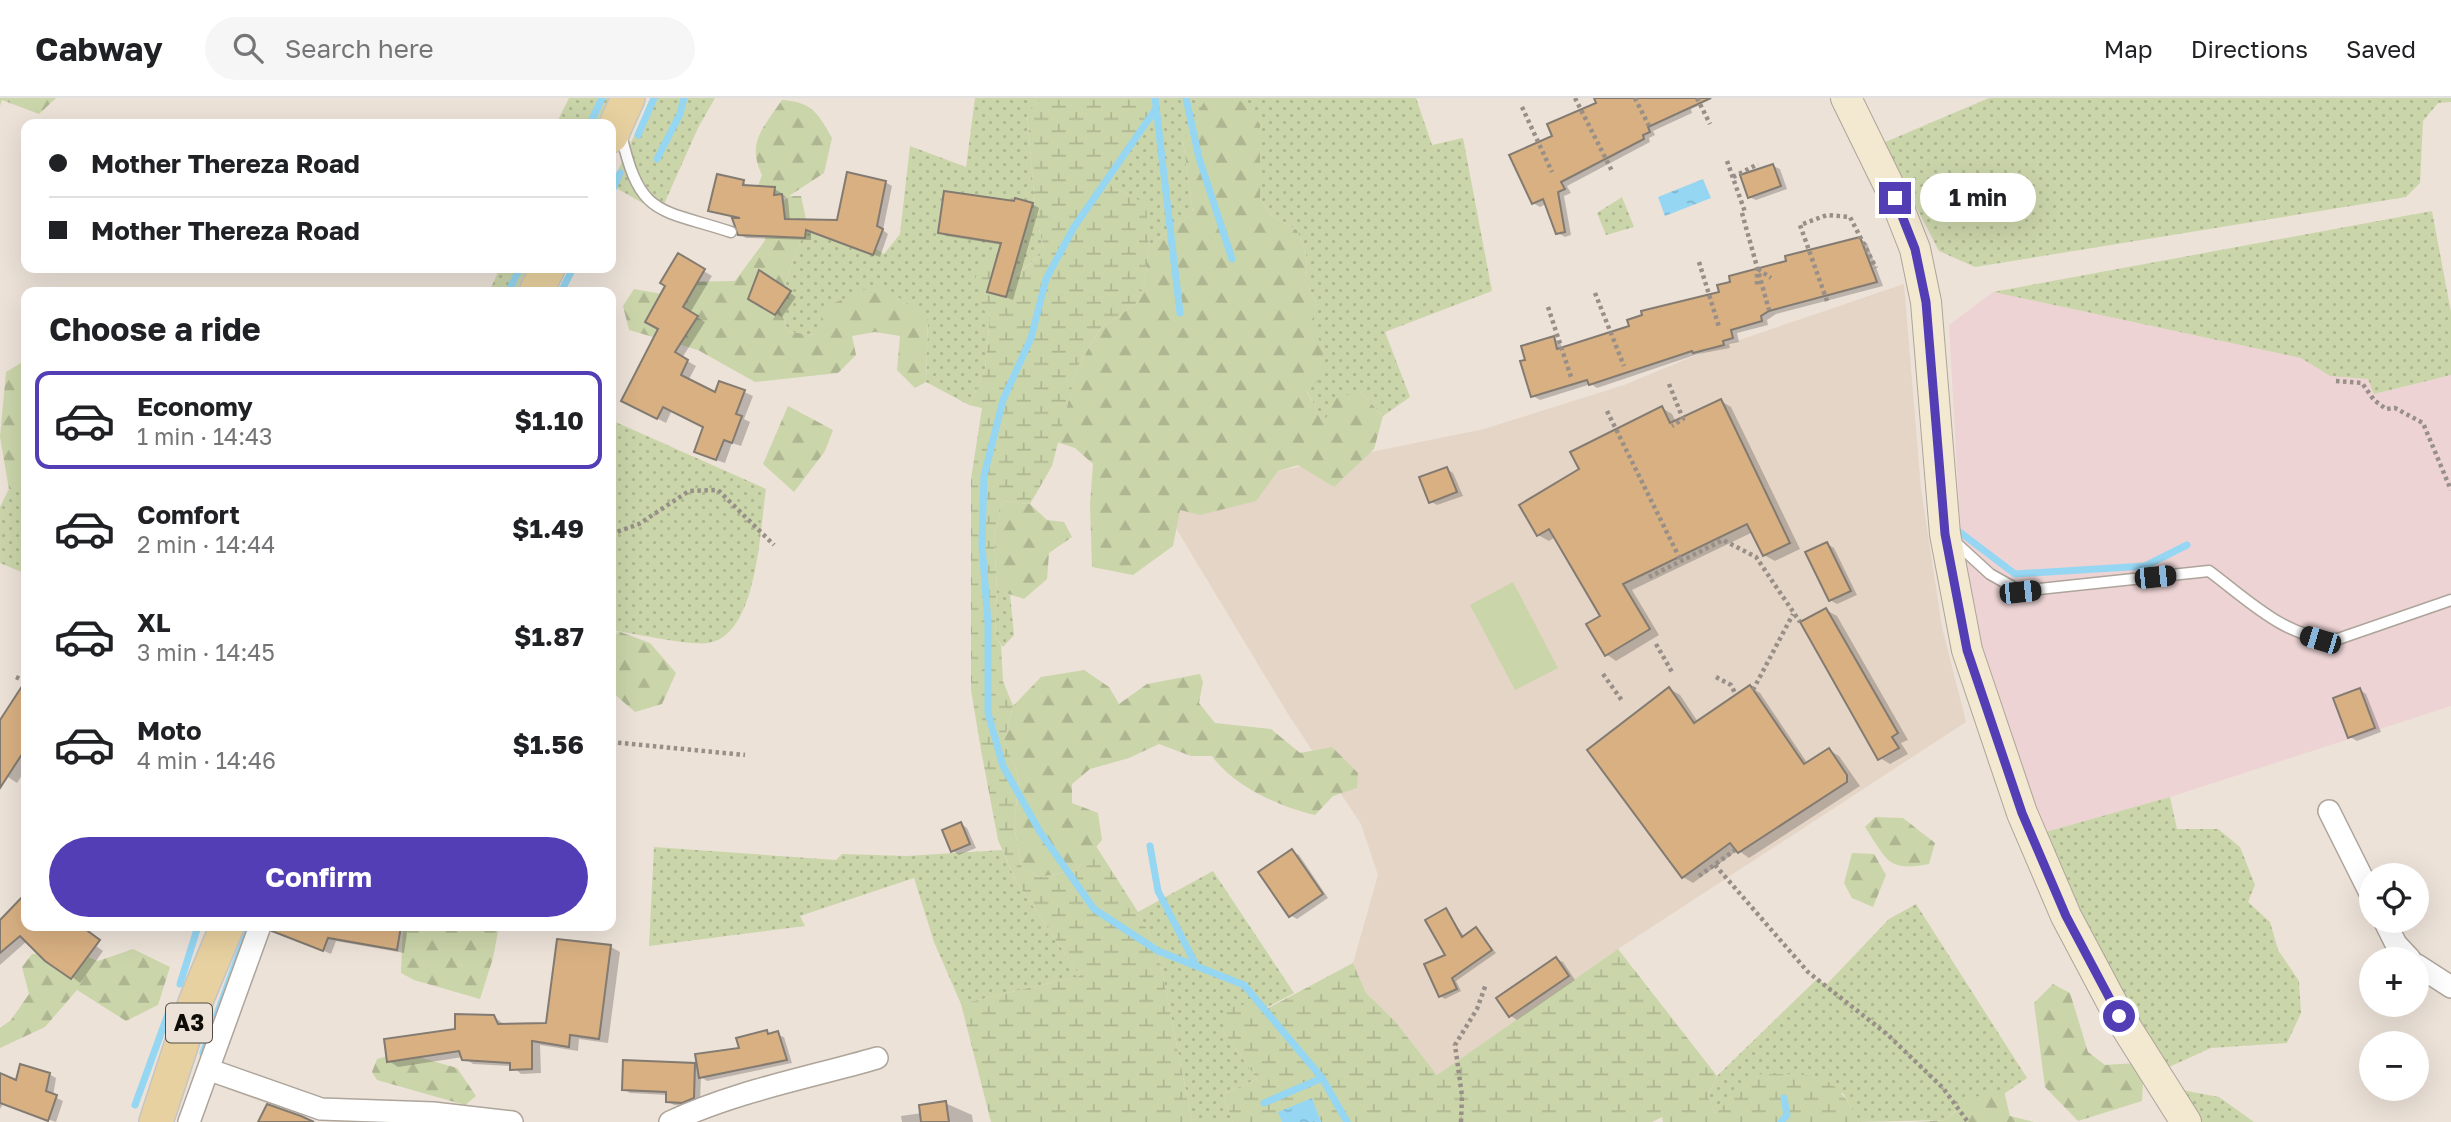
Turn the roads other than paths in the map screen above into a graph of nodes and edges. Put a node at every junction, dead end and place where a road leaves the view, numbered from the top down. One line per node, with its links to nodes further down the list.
1 (1846, 98): 4 (street)
2 (619, 118): 3 (lane)
3 (731, 232)
4 (1945, 534): 5 (lane); 18 (street)
5 (2451, 600)
6 (2329, 811): 7 (street)
7 (2359, 871)
8 (225, 931): 14 (main road, A3)
9 (258, 931): 13 (street)
10 (2429, 973): 11 (street)
11 (2451, 987)
12 (877, 1058): 17 (street)
13 (210, 1070): 15 (street); 16 (street)
14 (156, 1122)
15 (189, 1122)
16 (512, 1122)
17 (670, 1122)
18 (2186, 1122)

